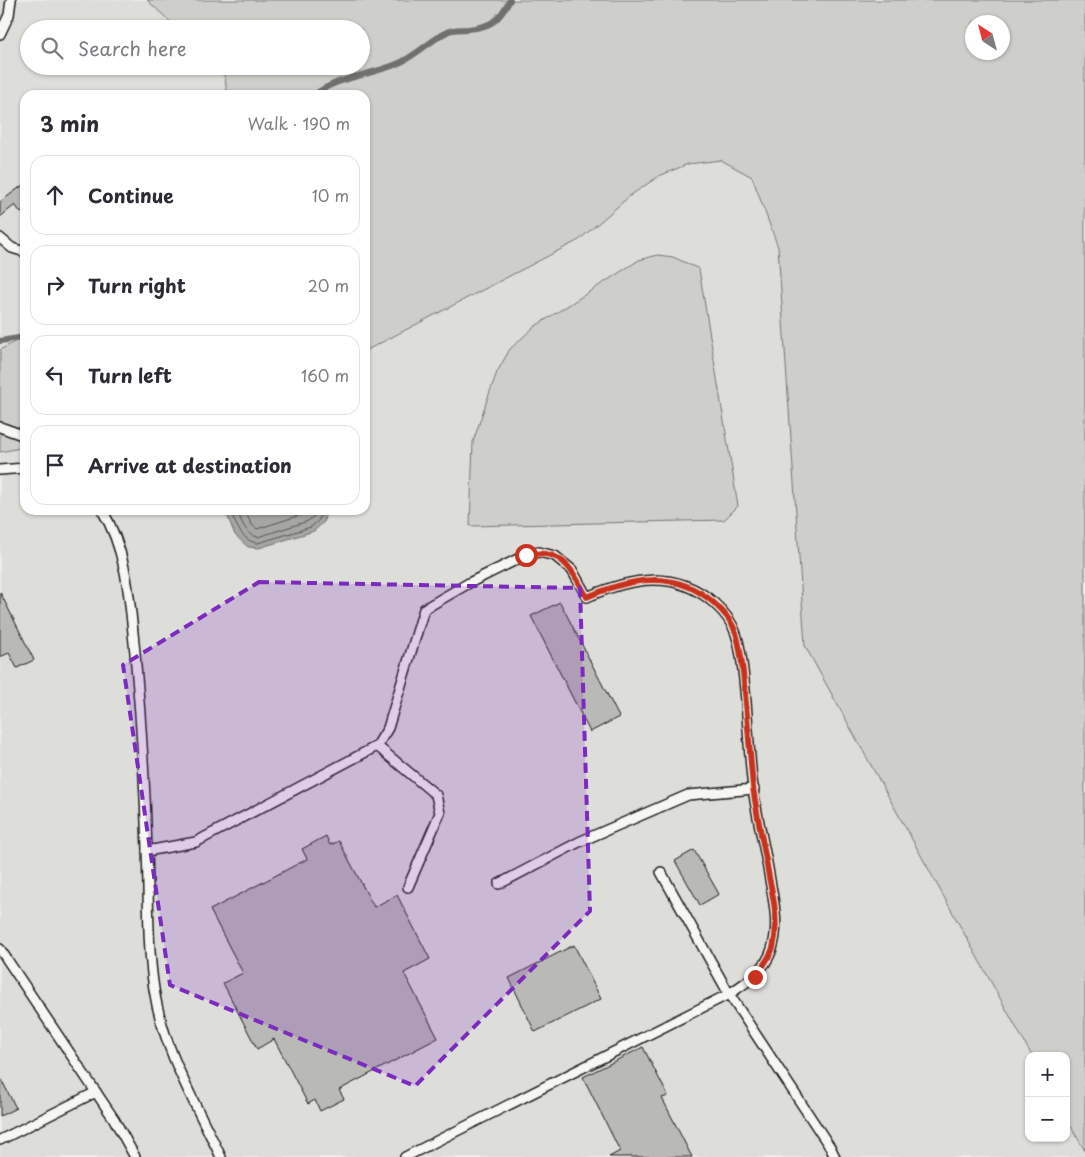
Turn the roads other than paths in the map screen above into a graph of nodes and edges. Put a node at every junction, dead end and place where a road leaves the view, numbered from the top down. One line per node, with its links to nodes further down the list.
1 (11, 0): 2 (lane)
2 (0, 34)
3 (0, 238): 4 (lane)
4 (20, 250)
5 (0, 427): 6 (lane)
6 (20, 434)
7 (20, 468): 8 (lane)
8 (0, 470)
9 (104, 515): 12 (lane)
10 (377, 746): 11 (lane); 12 (lane); 15 (lane)
11 (754, 789): 14 (lane); 17 (lane)
12 (147, 851): 21 (lane)
13 (661, 872): 17 (lane)
14 (499, 884)
15 (408, 887)
16 (0, 949): 18 (lane)
17 (729, 994): 22 (lane); 23 (lane)
18 (96, 1092): 19 (lane); 20 (lane)
19 (0, 1140)
20 (135, 1157)
21 (221, 1157)
22 (404, 1157)
23 (835, 1157)

